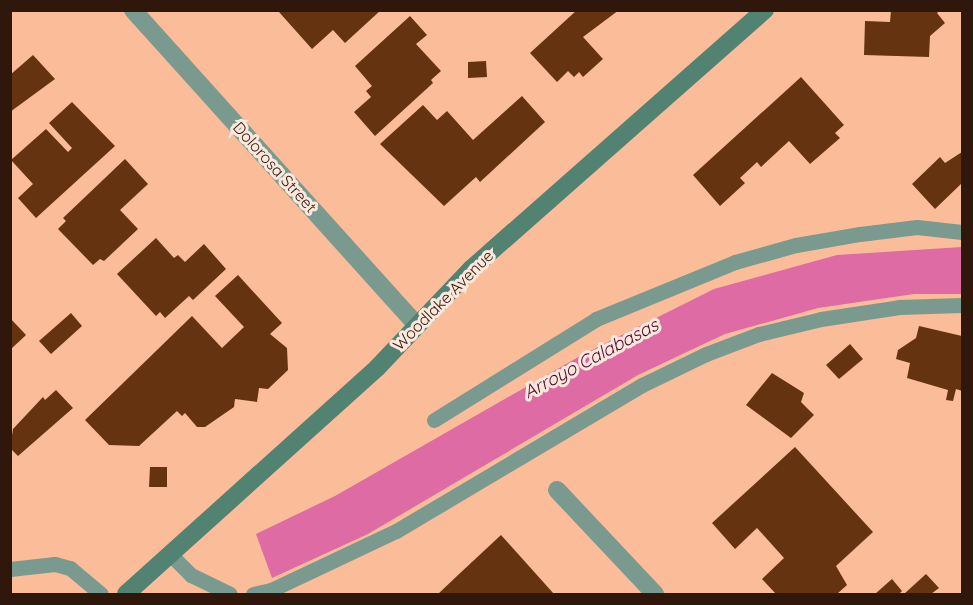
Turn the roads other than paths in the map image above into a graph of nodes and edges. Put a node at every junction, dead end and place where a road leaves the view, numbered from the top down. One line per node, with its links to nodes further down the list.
1 (134, 10): 5 (street, Dolorosa Street)
2 (765, 10): 5 (street, Woodlake Avenue)
3 (963, 232): 6 (lane)
4 (963, 305): 13 (lane)
5 (416, 324): 8 (street, Woodlake Avenue)
6 (434, 420)
7 (557, 490): 14 (street)
8 (170, 554): 11 (street, Woodlake Avenue); 12 (lane)
9 (10, 569): 10 (lane)
10 (101, 594)
11 (126, 594)
12 (230, 594)
13 (253, 594)
14 (655, 594)

